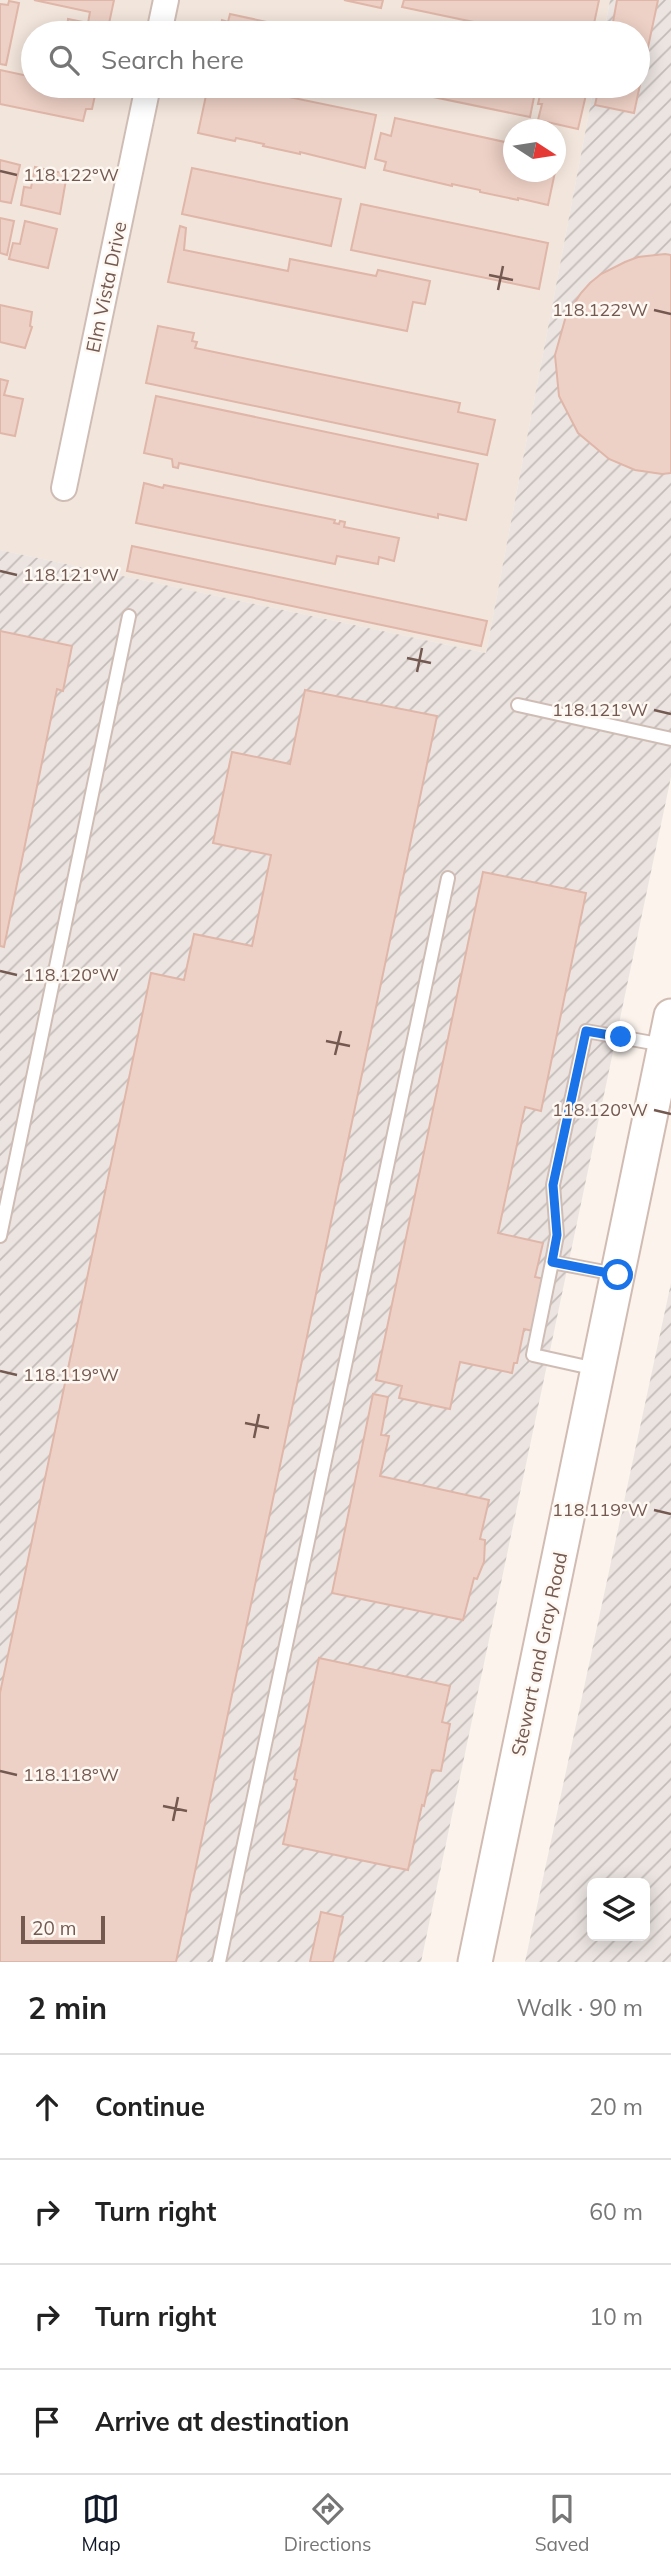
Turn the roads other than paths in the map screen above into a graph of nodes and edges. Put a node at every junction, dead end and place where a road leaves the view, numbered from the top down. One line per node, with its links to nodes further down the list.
1 (166, 0): 2 (street)
2 (162, 21)
3 (145, 98): 4 (street, Elm Vista Drive)
4 (64, 488)
5 (129, 616): 10 (lane)
6 (518, 705): 7 (lane)
7 (671, 739)
8 (448, 878): 14 (lane)
9 (668, 1031): 11 (lane); 12 (main road, Stewart and Gray Road)
10 (0, 1236)
11 (552, 1262): 12 (lane); 13 (lane)
12 (618, 1275): 13 (main road, Stewart and Gray Road)
13 (598, 1370): 15 (main road, Stewart and Gray Road)
14 (219, 1962)
15 (475, 1962)

